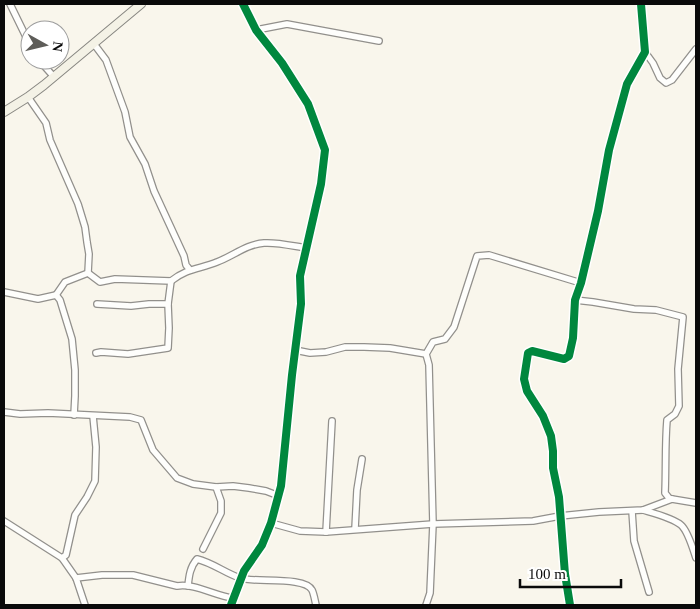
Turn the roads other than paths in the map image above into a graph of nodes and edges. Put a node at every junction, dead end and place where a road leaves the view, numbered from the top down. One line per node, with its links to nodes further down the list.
1 (10, 4): 5 (street)
2 (141, 4): 8 (main road)
3 (243, 4): 6 (street)
4 (641, 4): 10 (street)
5 (20, 24)
6 (256, 30): 7 (street); 15 (street)
7 (379, 41)
8 (94, 44): 12 (main road); 16 (street)
9 (696, 49): 10 (street)
10 (645, 52): 19 (street)
11 (48, 70): 12 (street)
12 (54, 77): 13 (main road)
13 (28, 98): 14 (main road); 17 (street)
14 (4, 112)
15 (306, 248): 16 (street); 25 (street)
16 (190, 270): 18 (street)
17 (88, 273): 18 (street); 21 (street)
18 (171, 281): 24 (street)
19 (581, 283): 22 (street); 27 (street)
20 (4, 292): 21 (street)
21 (56, 295): 29 (street)
22 (576, 300): 35 (street); 39 (street)
23 (98, 304): 24 (street)
24 (168, 304): 26 (street)
25 (295, 350): 27 (street); 34 (street)
26 (96, 353)
27 (426, 354): 42 (street)
28 (4, 412): 29 (street)
29 (74, 415): 30 (street)
30 (93, 416): 33 (street); 46 (street)
31 (332, 421): 44 (street)
32 (362, 459): 43 (street)
33 (216, 487): 34 (street); 45 (street)
34 (279, 496): 41 (street)
35 (672, 499): 36 (street); 37 (street)
36 (696, 503)
37 (643, 510): 38 (street); 47 (street)
38 (632, 511): 39 (street); 51 (street)
39 (560, 516): 42 (street); 57 (street)
40 (4, 521): 46 (street)
41 (270, 523): 44 (street); 49 (street)
42 (433, 524): 43 (street); 56 (street)
43 (355, 529): 44 (street)
44 (326, 532)
45 (203, 549)
46 (62, 558): 48 (street)
47 (696, 558)
48 (76, 578): 50 (street); 53 (street)
49 (241, 579): 50 (street); 52 (street); 55 (street)
50 (188, 586): 52 (street)
51 (649, 592)
52 (234, 598): 54 (street)
53 (85, 605)
54 (232, 605)
55 (316, 605)
56 (426, 605)
57 (570, 605)

